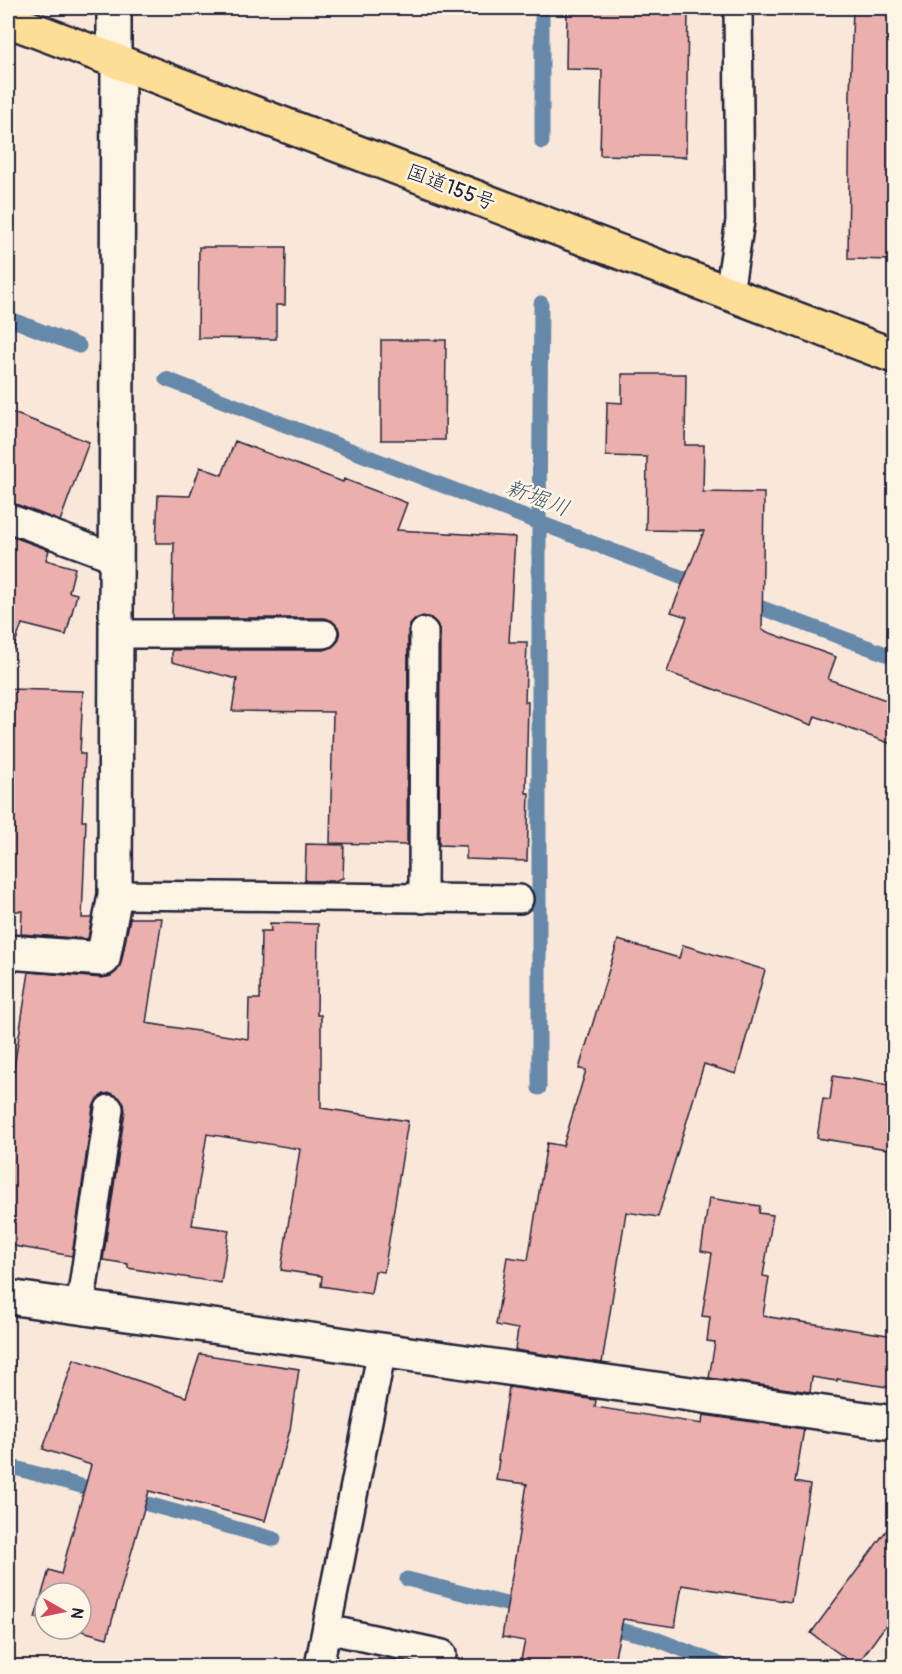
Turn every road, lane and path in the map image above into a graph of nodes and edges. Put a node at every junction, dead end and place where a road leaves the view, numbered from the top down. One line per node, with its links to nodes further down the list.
1 (114, 8): 4 (street)
2 (738, 8): 5 (lane)
3 (8, 20): 4 (highway, 国道155号)
4 (116, 61): 5 (highway, 国道155号); 8 (street)
5 (729, 292): 6 (highway, 国道155号)
6 (894, 356)
7 (8, 518): 8 (lane)
8 (116, 558): 10 (street)
9 (424, 632): 13 (lane)
10 (116, 634): 11 (lane); 12 (street)
11 (324, 634)
12 (115, 895): 13 (lane); 15 (street)
13 (423, 899): 14 (lane)
14 (519, 899)
15 (8, 952)
16 (109, 1109): 18 (lane)
17 (8, 1297): 18 (street)
18 (80, 1308): 19 (street)
19 (382, 1350): 20 (street); 21 (lane)
20 (894, 1423)
21 (327, 1629): 22 (lane); 23 (lane)
22 (319, 1666)
23 (440, 1666)

